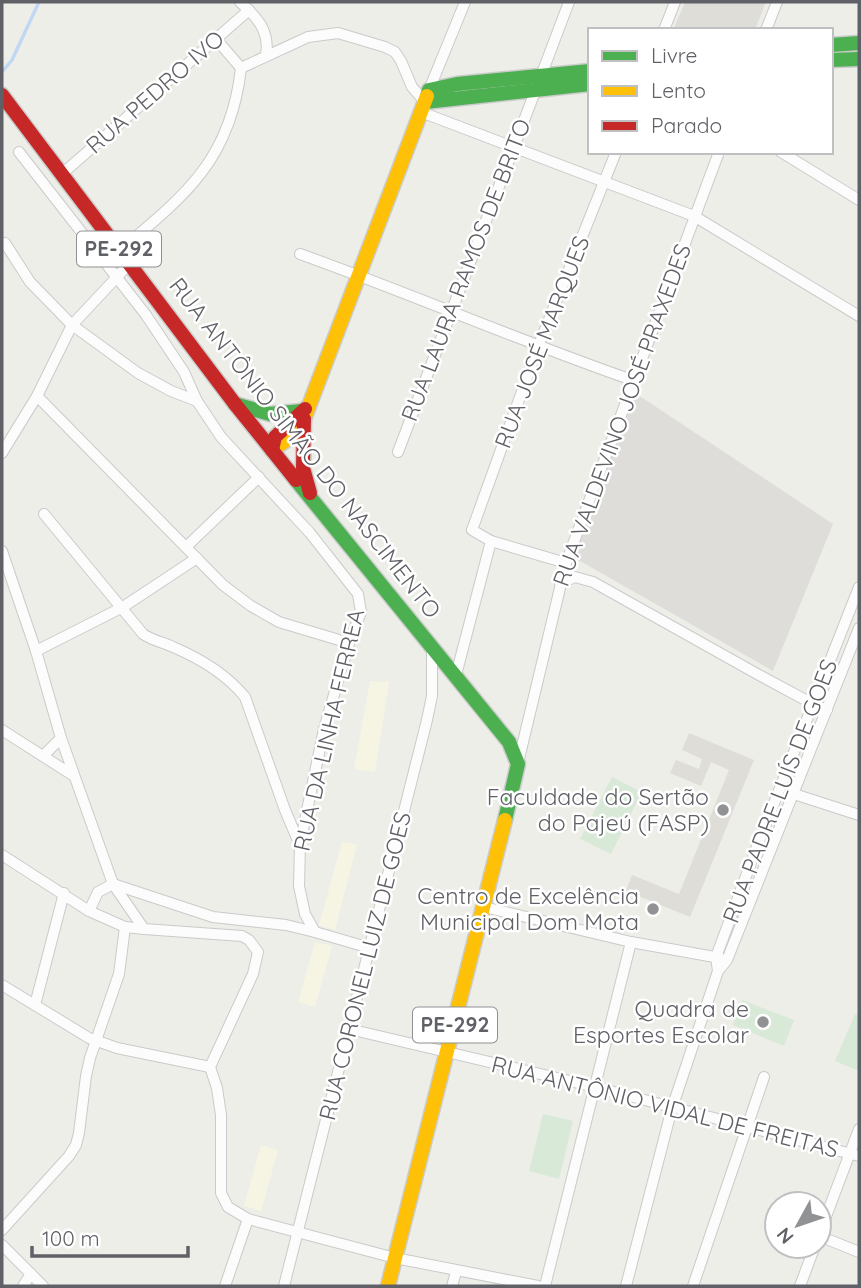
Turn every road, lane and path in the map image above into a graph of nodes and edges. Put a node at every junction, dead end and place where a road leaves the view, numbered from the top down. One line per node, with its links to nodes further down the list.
1 (240, 2): 6 (street)
2 (465, 2): 20 (street)
3 (569, 2): 17 (street, RUA LAURA RAMOS DE BRITO)
4 (675, 2): 7 (street)
5 (777, 2): 8 (street)
6 (249, 10): 9 (street, RUA PEDRO IVO); 12 (street)
7 (665, 28)
8 (767, 28)
9 (216, 39): 15 (street); 26 (street, RUA PEDRO IVO)
10 (859, 43): 11 (main road)
11 (833, 45)
12 (266, 55): 15 (street); 20 (street)
13 (859, 59): 14 (main road)
14 (833, 60)
15 (241, 68): 31 (street)
16 (588, 71): 17 (main road)
17 (538, 83): 18 (main road); 20 (main road); 21 (street, RUA LAURA RAMOS DE BRITO)
18 (588, 84)
19 (2, 95): 26 (main road, RUA ANTÔNIO SIMÃO DO NASCIMENTO / PE-292)
20 (423, 100): 21 (street); 35 (main road)
21 (512, 148): 27 (street); 36 (street, RUA LAURA RAMOS DE BRITO)
22 (19, 152): 34 (street, RUA DA LINHA FERREA)
23 (615, 154): 27 (street, RUA JOSÉ MARQUES)
24 (718, 154): 29 (street, RUA VALDEVINO JOSÉ PRAXEDES)
25 (784, 154): 28 (street)
26 (62, 174): 31 (main road, RUA ANTÔNIO SIMÃO DO NASCIMENTO / PE-292)
27 (605, 182): 29 (street); 39 (street, RUA JOSÉ MARQUES)
28 (859, 200)
29 (694, 216): 37 (street); 40 (street, RUA VALDEVINO JOSÉ PRAXEDES)
30 (5, 243): 38 (street)
31 (120, 250): 33 (main road, RUA ANTÔNIO SIMÃO DO NASCIMENTO / PE-292)
32 (300, 254): 35 (street)
33 (130, 263): 34 (street); 43 (main road, RUA ANTÔNIO SIMÃO DO NASCIMENTO / PE-292)
34 (116, 275): 38 (street); 42 (street, RUA DA LINHA FERREA)
35 (360, 276): 36 (street); 44 (main road)
36 (450, 311): 39 (street); 46 (street, RUA LAURA RAMOS DE BRITO)
37 (859, 316)
38 (72, 325): 41 (street); 42 (street)
39 (538, 347): 40 (street); 51 (street, RUA JOSÉ MARQUES)
40 (632, 380): 55 (street, RUA VALDEVINO JOSÉ PRAXEDES)
41 (37, 396): 47 (street); 52 (street)
42 (197, 401): 48 (street, RUA DA LINHA FERREA)
43 (235, 404): 44 (main road); 45 (main road, RUA ANTÔNIO SIMÃO DO NASCIMENTO / PE-292)
44 (305, 412): 45 (main road); 49 (main road)
45 (272, 450): 49 (main road, RUA ANTÔNIO SIMÃO DO NASCIMENTO / PE-292)
46 (398, 452)
47 (2, 453)
48 (259, 477): 52 (street); 60 (street, RUA DA LINHA FERREA)
49 (312, 499): 61 (main road, RUA ANTÔNIO SIMÃO DO NASCIMENTO / PE-292)
50 (44, 513): 58 (street)
51 (491, 541): 55 (street); 63 (street)
52 (186, 547): 54 (street)
53 (2, 551): 62 (street)
54 (197, 558): 58 (street); 60 (street)
55 (566, 563): 56 (street, RUA VALDEVINO JOSÉ PRAXEDES)
56 (560, 583): 64 (street); 69 (street, RUA VALDEVINO JOSÉ PRAXEDES)
57 (859, 587): 64 (street, RUA PADRE LUÍS DE GOES)
58 (122, 607): 62 (street); 73 (street)
59 (859, 628): 65 (street, RUA PADRE LUÍS DE GOES)
60 (349, 643): 73 (street, RUA DA LINHA FERREA)
61 (431, 645): 63 (main road, RUA ANTÔNIO SIMÃO DO NASCIMENTO / PE-292); 83 (street, RUA CORONEL LUIZ DE GOES)
62 (36, 651): 67 (street)
63 (456, 676): 69 (main road, RUA ANTÔNIO SIMÃO DO NASCIMENTO / PE-292)
64 (813, 704): 65 (street); 84 (street, RUA PADRE LUÍS DE GOES)
65 (827, 710): 71 (street, RUA PADRE LUÍS DE GOES)
66 (2, 730): 68 (street)
67 (61, 738): 68 (street); 70 (street)
68 (43, 756): 70 (street)
69 (518, 764): 77 (main road, PE-292)
70 (74, 776): 75 (street)
71 (794, 794): 72 (street); 85 (street, RUA PADRE LUÍS DE GOES)
72 (859, 815)
73 (300, 844): 81 (street, RUA DA LINHA FERREA)
74 (2, 855): 76 (street)
75 (113, 884): 78 (street); 80 (street); 81 (street)
76 (64, 894): 78 (street); 88 (street)
77 (484, 907): 82 (street); 91 (main road, PE-292)
78 (89, 911): 79 (street)
79 (125, 927): 80 (street); 90 (street)
80 (144, 929): 92 (street)
81 (314, 932): 83 (street)
82 (631, 942): 84 (street); 94 (street)
83 (370, 948): 89 (street, RUA CORONEL LUIZ DE GOES)
84 (716, 957): 85 (street); 86 (street)
85 (727, 960): 86 (street, RUA PADRE LUÍS DE GOES)
86 (718, 971): 95 (street)
87 (2, 985): 88 (street)
88 (35, 1005): 90 (street)
89 (349, 1029): 91 (street, RUA ANTÔNIO VIDAL DE FREITAS); 102 (street, RUA CORONEL LUIZ DE GOES)
90 (97, 1041): 92 (street); 101 (street)
91 (448, 1052): 94 (street, RUA ANTÔNIO VIDAL DE FREITAS); 106 (main road, PE-292)
92 (210, 1067): 100 (street)
93 (764, 1077): 96 (street)
94 (595, 1087): 95 (street, RUA ANTÔNIO VIDAL DE FREITAS); 117 (street)
95 (673, 1108): 96 (street, RUA ANTÔNIO VIDAL DE FREITAS); 118 (street)
96 (747, 1127): 98 (street, RUA ANTÔNIO VIDAL DE FREITAS); 119 (street)
97 (859, 1129): 98 (street)
98 (855, 1155): 99 (street)
99 (833, 1204)
100 (248, 1219): 102 (street); 110 (street)
101 (2, 1230)
102 (297, 1232): 106 (street); 113 (street, RUA CORONEL LUIZ DE GOES)
103 (833, 1242): 105 (street)
104 (2, 1245): 109 (street)
105 (859, 1252)
106 (395, 1258): 108 (street); 114 (main road, PE-292)
107 (810, 1260): 120 (street)
108 (456, 1272): 115 (street); 116 (street)
109 (31, 1274): 111 (street); 112 (street)
110 (225, 1285)
111 (23, 1286)
112 (43, 1286)
113 (284, 1286)
114 (388, 1286)
115 (452, 1286)
116 (538, 1286)
117 (545, 1286)
118 (626, 1286)
119 (693, 1286)
120 (800, 1286)

